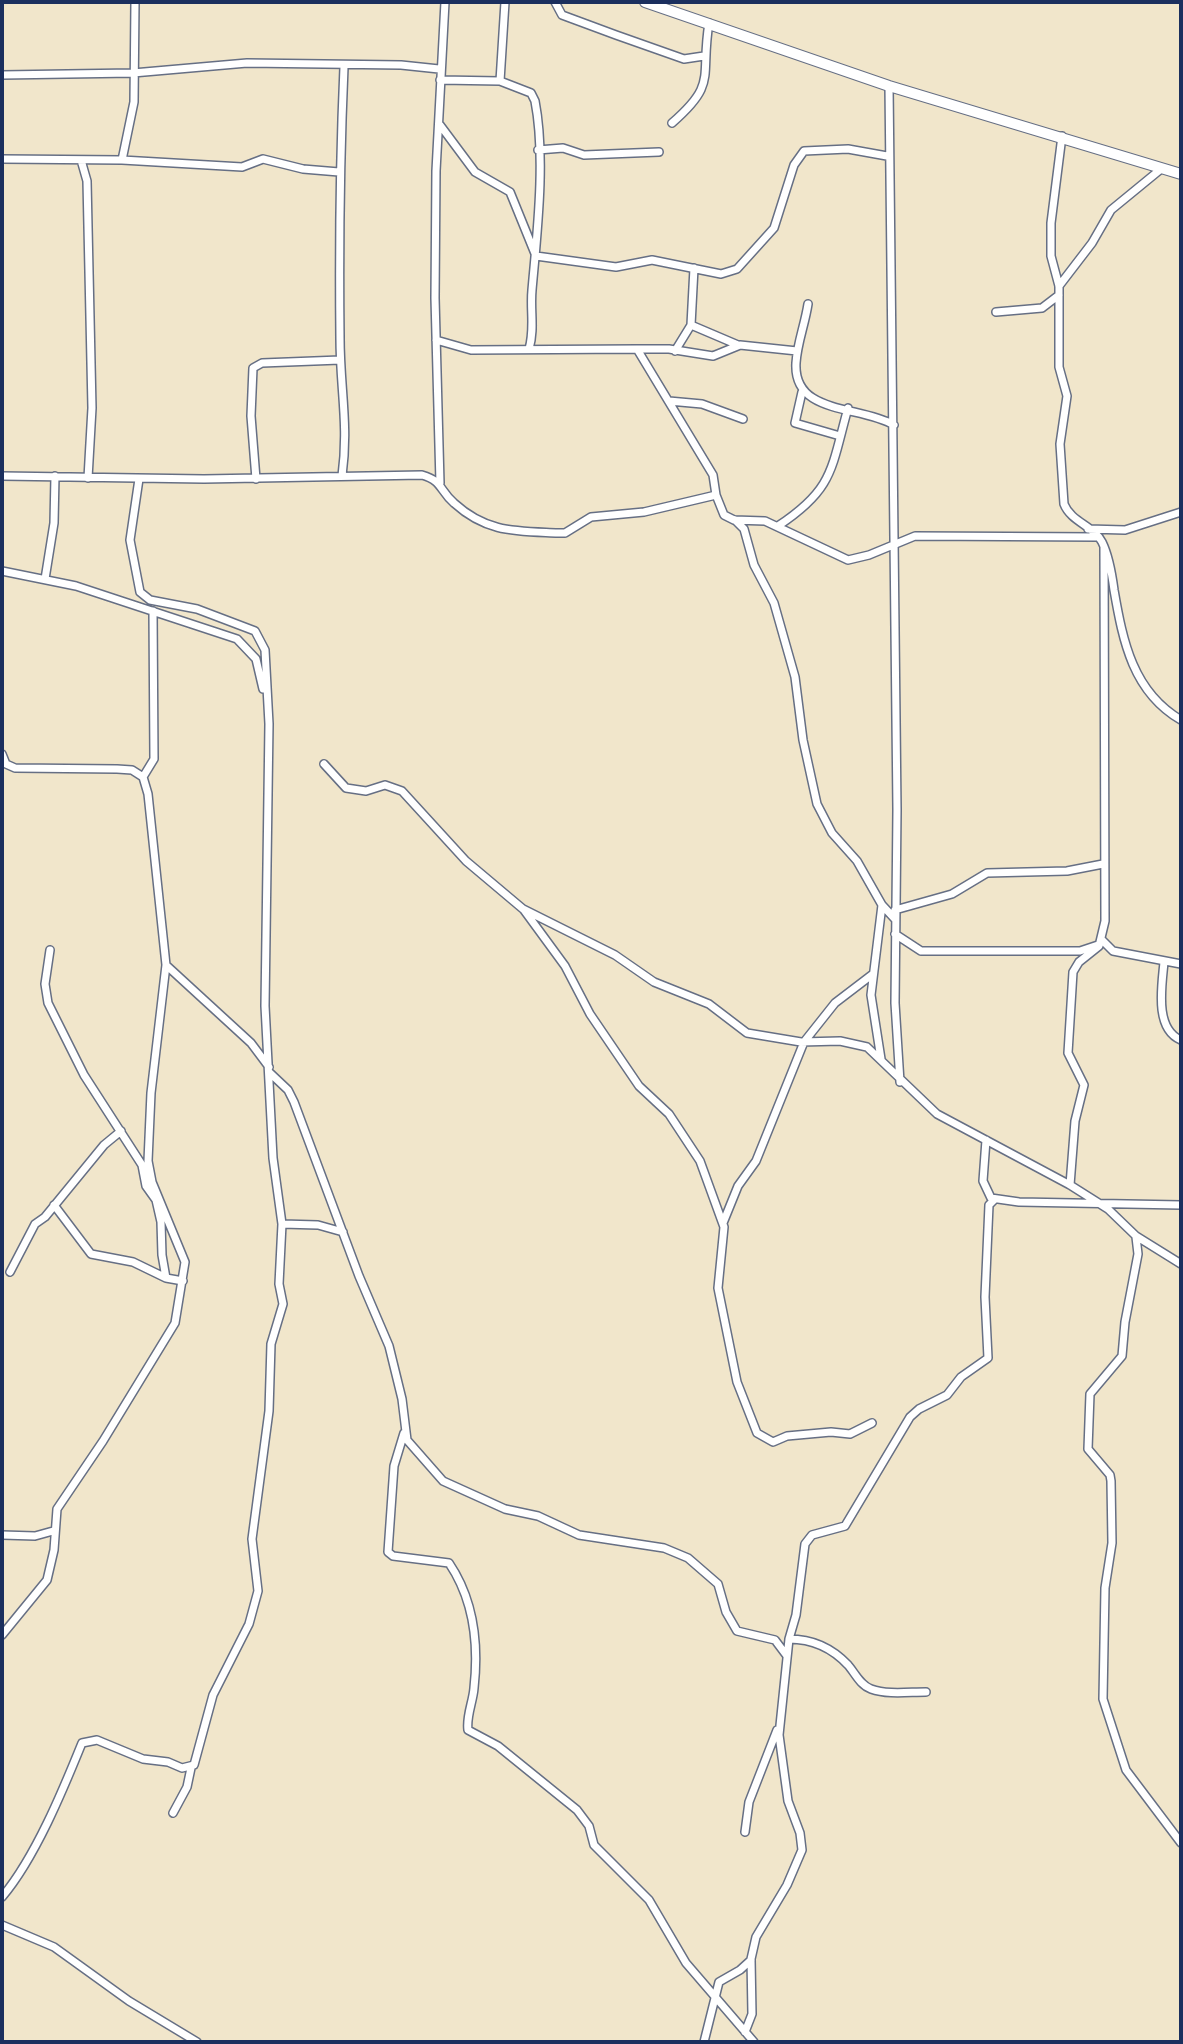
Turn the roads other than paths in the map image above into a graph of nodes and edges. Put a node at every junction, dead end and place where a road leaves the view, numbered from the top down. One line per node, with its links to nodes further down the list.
1 (135, 2): 10 (street)
2 (445, 2): 9 (street)
3 (505, 2): 13 (street)
4 (555, 2): 7 (street)
5 (645, 2): 6 (street)
6 (709, 23): 7 (street); 14 (street)
7 (704, 56): 15 (street)
8 (344, 67): 9 (street); 10 (street); 27 (street)
9 (439, 69): 12 (street)
10 (133, 73): 11 (street); 24 (street)
11 (2, 75)
12 (440, 80): 13 (street); 16 (street)
13 (500, 80): 18 (street)
14 (889, 86): 17 (street); 20 (street)
15 (672, 123)
16 (440, 125): 29 (street); 36 (street)
17 (1062, 136): 25 (street); 31 (street)
18 (538, 150): 19 (street); 29 (street)
19 (659, 152)
20 (887, 156): 30 (street); 47 (street)
21 (2, 159): 22 (street)
22 (81, 160): 23 (street); 26 (street)
23 (97, 160): 24 (street); 26 (street)
24 (122, 160): 27 (street)
25 (1161, 169): 28 (street); 31 (street)
26 (86, 172): 54 (street)
27 (339, 172): 42 (street)
28 (1181, 174)
29 (536, 256): 30 (street); 38 (street)
30 (694, 268): 35 (street)
31 (1059, 286): 32 (street)
32 (1059, 295): 34 (street); 62 (street)
33 (808, 304): 41 (street)
34 (996, 312)
35 (691, 325): 37 (street); 40 (street)
36 (436, 340): 38 (street); 49 (street)
37 (739, 345): 40 (street); 41 (street)
38 (529, 349): 39 (street)
39 (637, 349): 40 (street); 44 (street)
40 (675, 351)
41 (797, 351): 43 (street)
42 (340, 360): 53 (street); 56 (street)
43 (802, 392): 45 (street); 48 (street)
44 (669, 401): 46 (street); 58 (street)
45 (848, 408): 47 (street); 48 (street)
46 (743, 419)
47 (894, 425): 64 (street)
48 (840, 436): 61 (street)
49 (438, 464): 51 (street); 57 (street)
50 (2, 475): 52 (street)
51 (422, 475): 53 (street); 57 (street)
52 (55, 476): 54 (street); 67 (street)
53 (342, 476): 56 (street)
54 (88, 478): 55 (street)
55 (139, 479): 56 (street); 70 (street)
56 (256, 479)
57 (440, 483): 58 (street)
58 (716, 495): 60 (street)
59 (1181, 512): 62 (street)
60 (734, 520): 61 (street); 75 (street)
61 (779, 526): 64 (street)
62 (1088, 529): 63 (street)
63 (1098, 537): 64 (street); 65 (street)
64 (894, 544): 77 (street)
65 (1104, 547): 69 (street); 74 (street)
66 (2, 571): 67 (street)
67 (45, 579): 68 (street)
68 (153, 611): 70 (street); 73 (street)
69 (1181, 720)
70 (269, 723): 89 (street)
71 (2, 754): 73 (street)
72 (324, 764): 76 (street)
73 (143, 778): 84 (street)
74 (1103, 864): 77 (street); 80 (street)
75 (883, 905): 78 (street); 85 (street)
76 (523, 909): 87 (street); 99 (street)
77 (895, 910): 78 (street)
78 (895, 919): 79 (street)
79 (895, 934): 80 (street); 90 (street)
80 (1101, 942): 82 (street); 93 (street)
81 (50, 950): 91 (street)
82 (1164, 962): 83 (street); 86 (street)
83 (1181, 964)
84 (166, 965): 89 (street); 105 (street)
85 (873, 974): 87 (street); 88 (street)
86 (1181, 1040)
87 (804, 1042): 88 (street); 99 (street)
88 (881, 1059): 90 (street)
89 (270, 1071): 98 (street); 100 (street)
90 (900, 1082): 92 (street)
91 (121, 1131): 96 (street); 104 (street)
92 (986, 1140): 93 (street); 94 (street)
93 (1070, 1185): 95 (street)
94 (995, 1199): 95 (street); 111 (street)
95 (1097, 1203): 97 (street); 101 (street)
96 (54, 1205): 103 (street); 104 (street)
97 (1181, 1205)
98 (282, 1224): 100 (street); 115 (street)
99 (723, 1224): 106 (street)
100 (343, 1232): 107 (street)
101 (1136, 1236): 102 (street); 118 (street)
102 (1181, 1264)
103 (10, 1272)
104 (166, 1278): 105 (street)
105 (183, 1281): 108 (street)
106 (872, 1423)
107 (405, 1433): 112 (street); 122 (street)
108 (53, 1531): 109 (street); 110 (street)
109 (2, 1535)
110 (2, 1635)
111 (789, 1639): 112 (street); 113 (street)
112 (788, 1660): 114 (street)
113 (926, 1692)
114 (783, 1716): 117 (street); 121 (street)
115 (191, 1768): 116 (street); 119 (street)
116 (173, 1813)
117 (745, 1832)
118 (1181, 1843)
119 (2, 1896)
120 (2, 1925): 124 (street)
121 (751, 1959): 122 (street); 123 (street)
122 (714, 1993): 123 (street); 125 (street)
123 (745, 2032): 126 (street)
124 (197, 2042)
125 (704, 2042)
126 (754, 2042)

